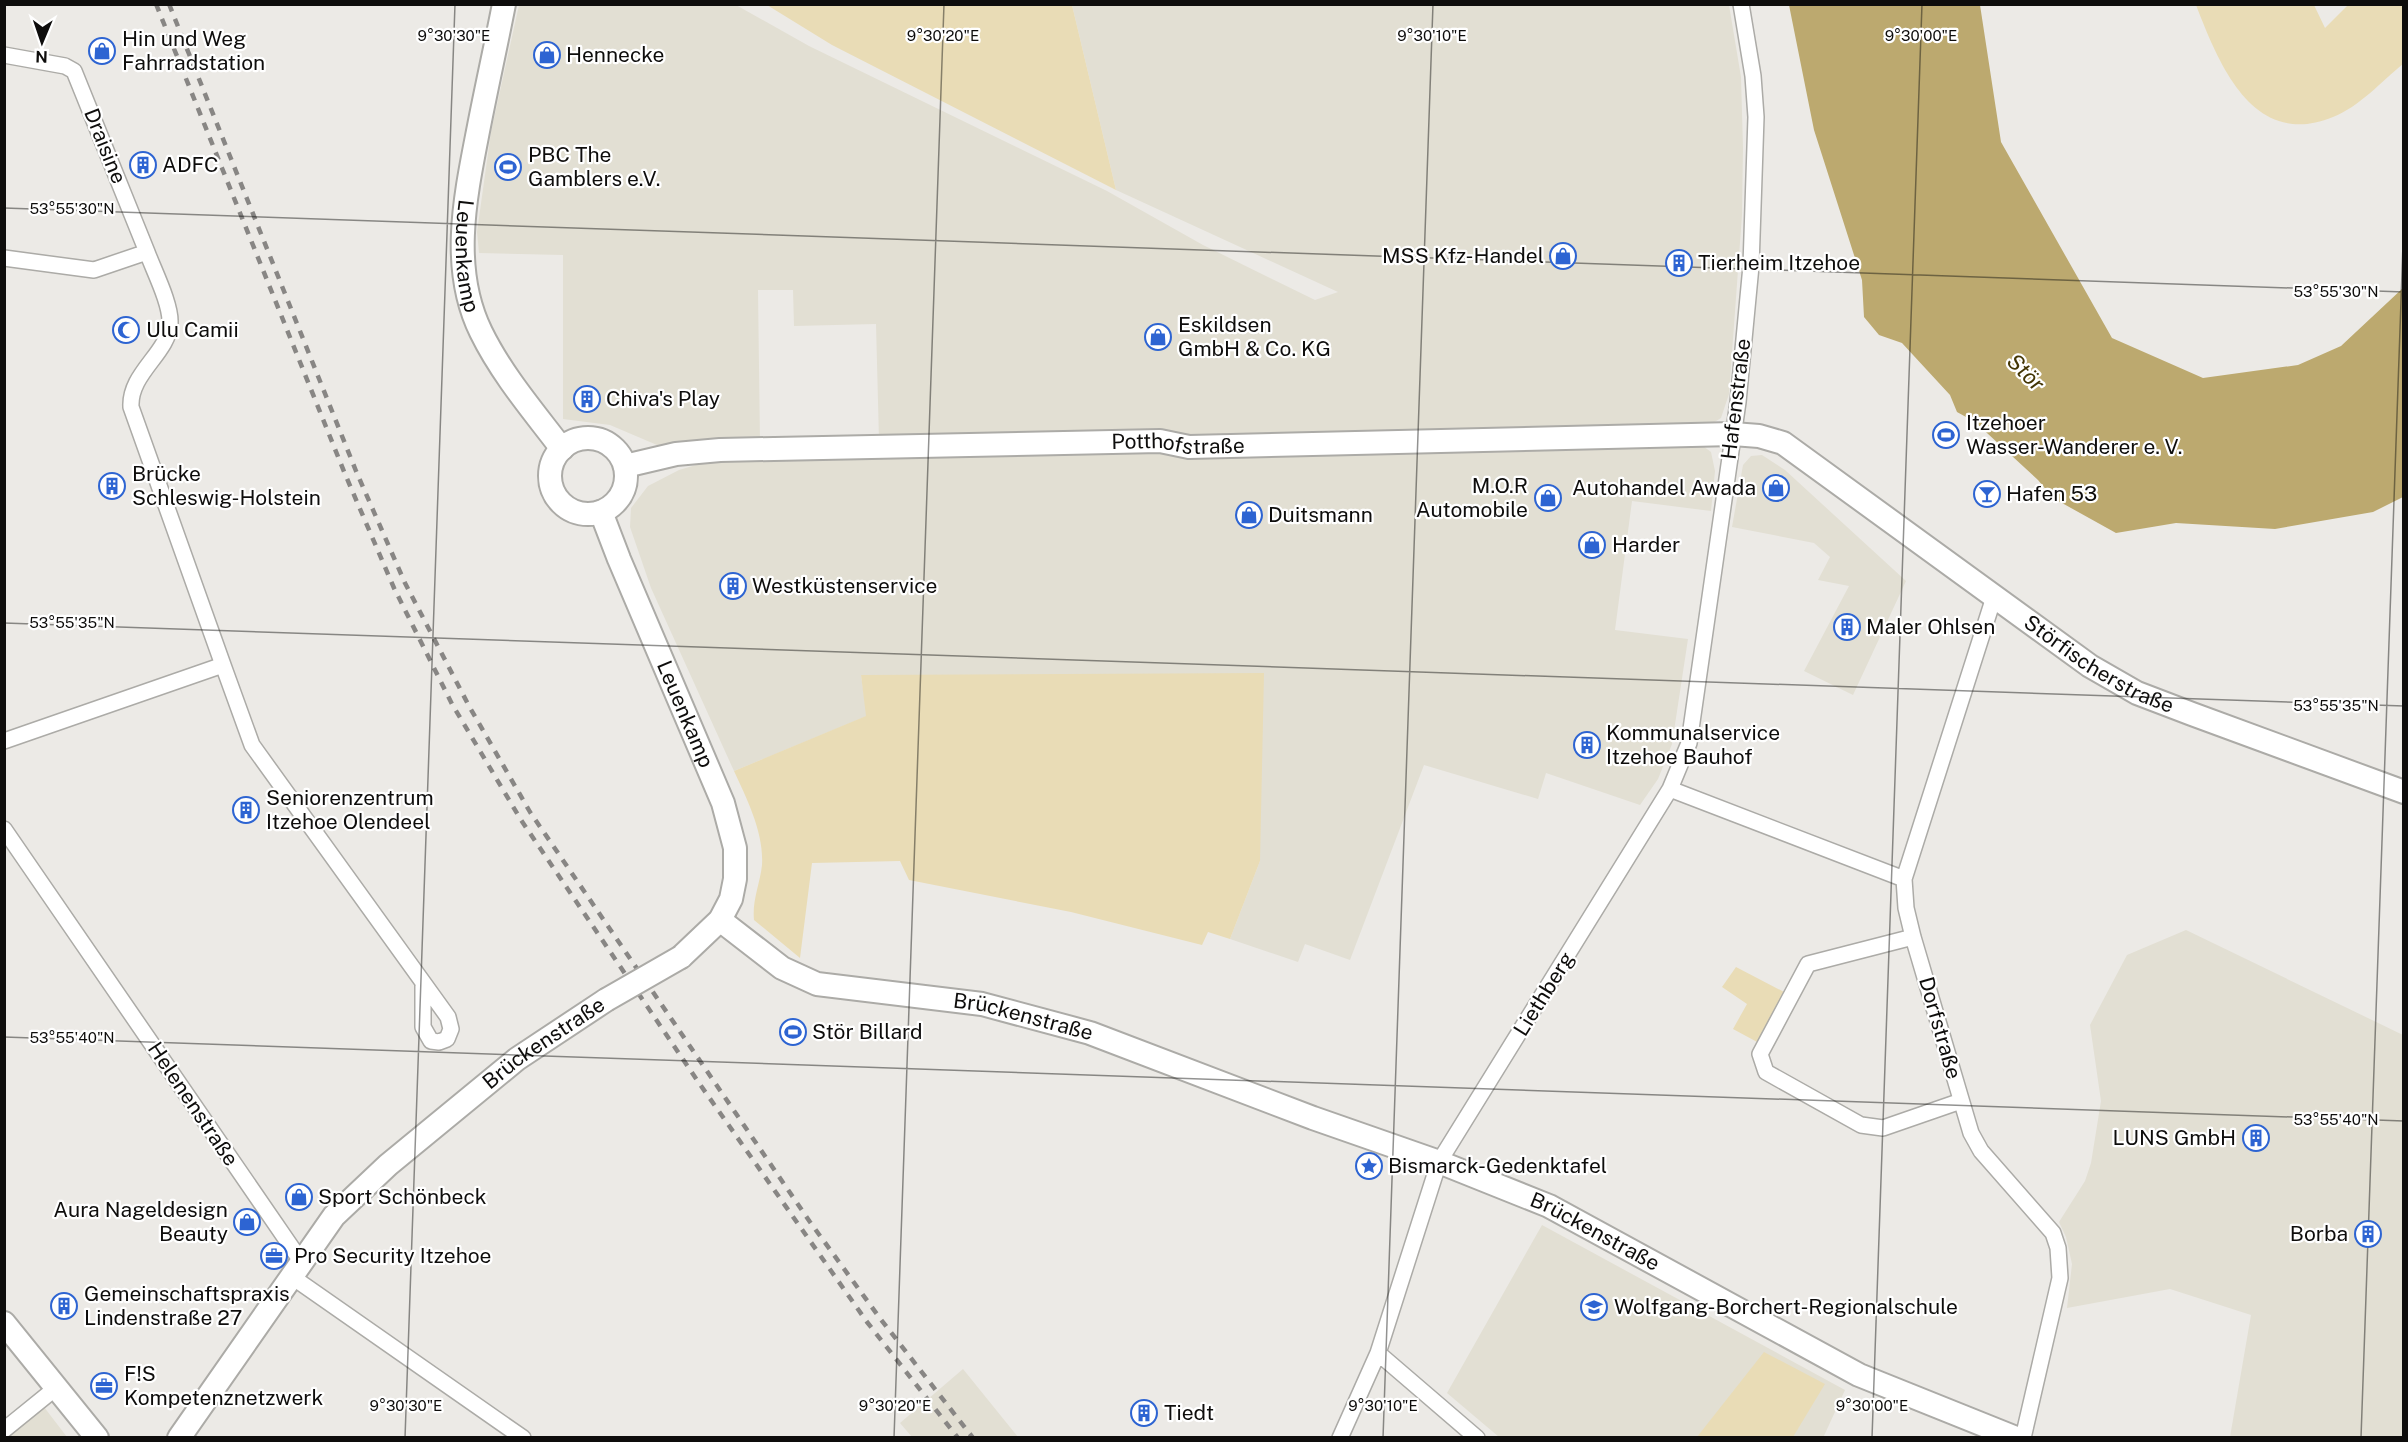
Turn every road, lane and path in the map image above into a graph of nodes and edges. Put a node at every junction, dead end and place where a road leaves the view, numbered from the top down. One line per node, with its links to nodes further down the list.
1 (504, 4): 7 (street, Leuenkamp)
2 (1741, 4): 6 (street, Hafenstraße)
3 (4, 55): 4 (street, Draisine)
4 (147, 252): 5 (street); 11 (street, Draisine)
5 (4, 258)
6 (1733, 434): 8 (street, Potthofstraße); 10 (street, Störfischerstraße); 13 (street, Hafenstraße)
7 (562, 449): 8 (street); 9 (street)
8 (625, 466): 9 (street)
9 (601, 512): 17 (street, Leuenkamp)
10 (1994, 597): 14 (street, Störfischerstraße); 16 (street, Dorfstraße)
11 (223, 665): 12 (street); 19 (street, Draisine)
12 (4, 741)
13 (1670, 789): 16 (street); 21 (street, Liethberg)
14 (2403, 792)
15 (4, 829): 22 (street, Helenenstraße)
16 (1904, 879): 18 (street, Dorfstraße)
17 (720, 920): 21 (street, Brückenstraße); 22 (street, Brückenstraße, bridge)
18 (1913, 937): 20 (street, Dorfstraße); 20 (street)
19 (423, 986)
20 (1961, 1101): 33 (street, Dorfstraße)
21 (1439, 1162): 24 (street, Liethberg); 32 (street, Brückenstraße)
22 (296, 1268): 28 (street, Brückenstraße); 29 (street)
23 (4, 1323): 25 (street)
24 (1378, 1353): 30 (street, Liethberg); 31 (street)
25 (57, 1387): 26 (street); 27 (street)
26 (4, 1430)
27 (97, 1437)
28 (179, 1437)
29 (523, 1437)
30 (1340, 1437)
31 (1478, 1437)
32 (2016, 1437)
33 (2023, 1437)

